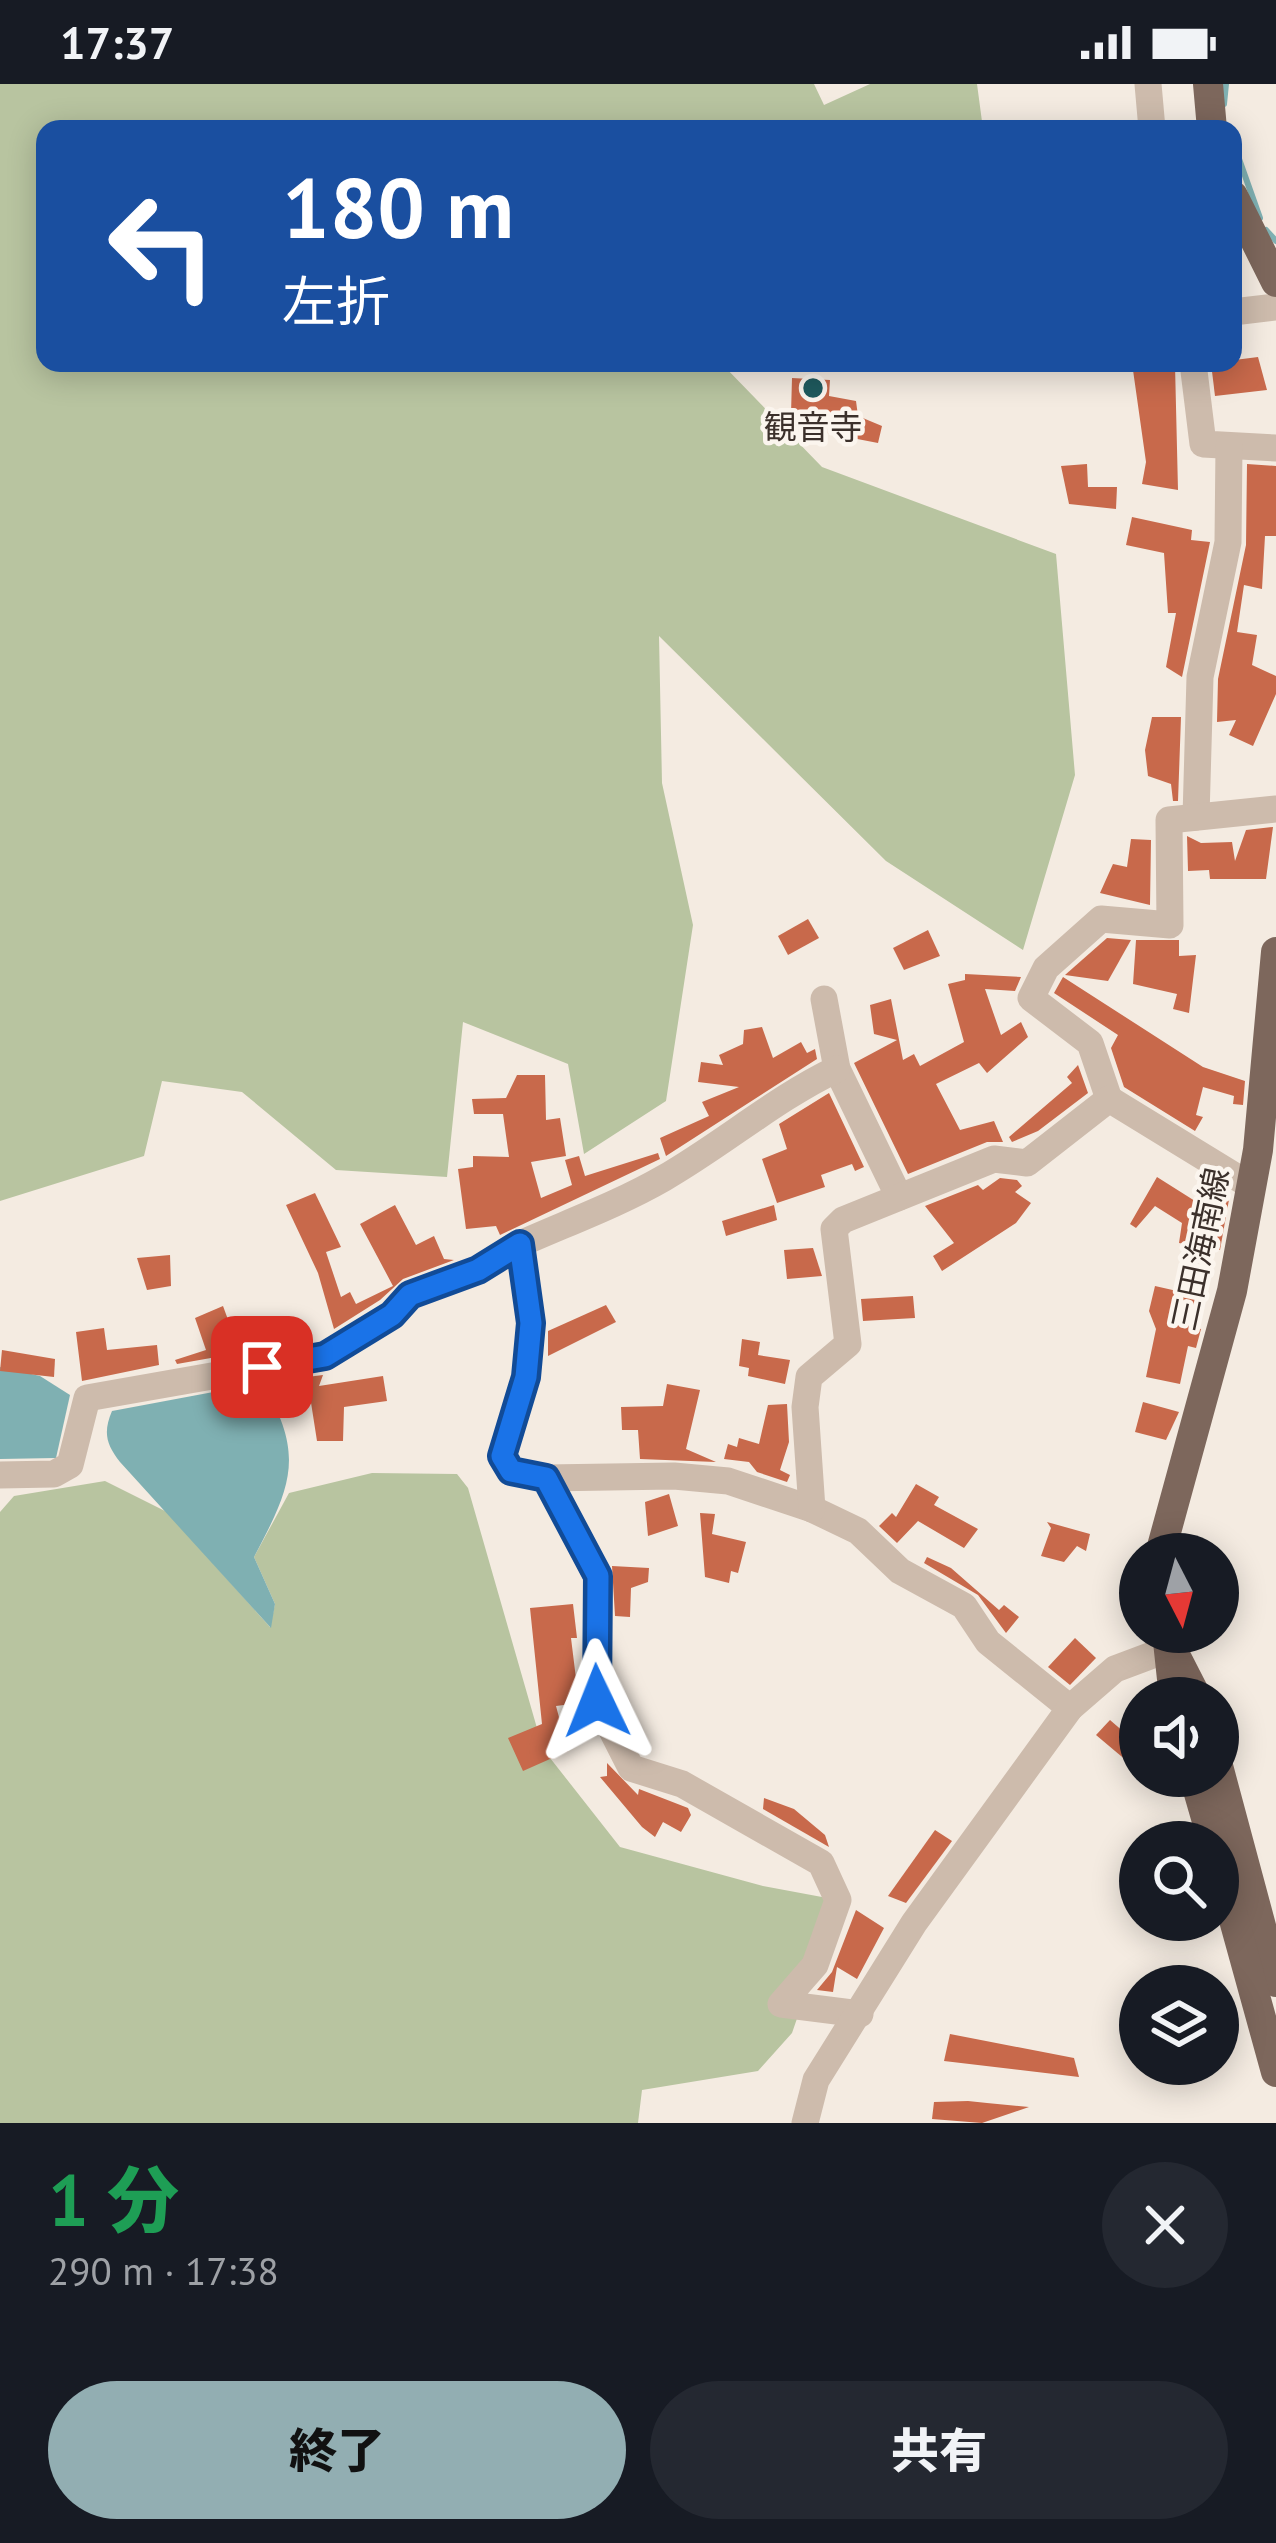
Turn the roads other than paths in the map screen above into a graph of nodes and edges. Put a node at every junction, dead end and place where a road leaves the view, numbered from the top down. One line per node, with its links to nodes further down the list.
1 (1148, 84): 3 (street)
2 (1208, 84): 4 (main road)
3 (1151, 120)
4 (1211, 120)
5 (1242, 214): 6 (main road)
6 (1276, 282)
7 (1276, 307): 8 (street)
8 (1242, 311)
9 (1194, 372): 10 (street)
10 (1229, 446): 11 (street); 13 (street)
11 (1276, 448)
12 (1276, 809): 13 (street)
13 (1196, 817): 17 (street)
14 (1276, 952): 18 (main road, 三田海南線)
15 (824, 999): 16 (street)
16 (837, 1069): 19 (street); 20 (street)
17 (1109, 1099): 18 (street); 19 (street)
18 (1251, 1186): 24 (main road, 三田海南線)
19 (898, 1197): 23 (street)
20 (520, 1244): 21 (street); 22 (street)
21 (0, 1475)
22 (546, 1478): 23 (street); 31 (street)
23 (812, 1510): 26 (street)
24 (1166, 1533)
25 (1145, 1653): 26 (street)
26 (1070, 1708): 31 (street)
27 (1226, 1797): 29 (main road)
28 (1239, 1900): 29 (main road)
29 (1260, 1939): 30 (main road); 32 (main road)
30 (1276, 1982)
31 (860, 2014): 33 (street)
32 (1276, 2072)
33 (805, 2123)

